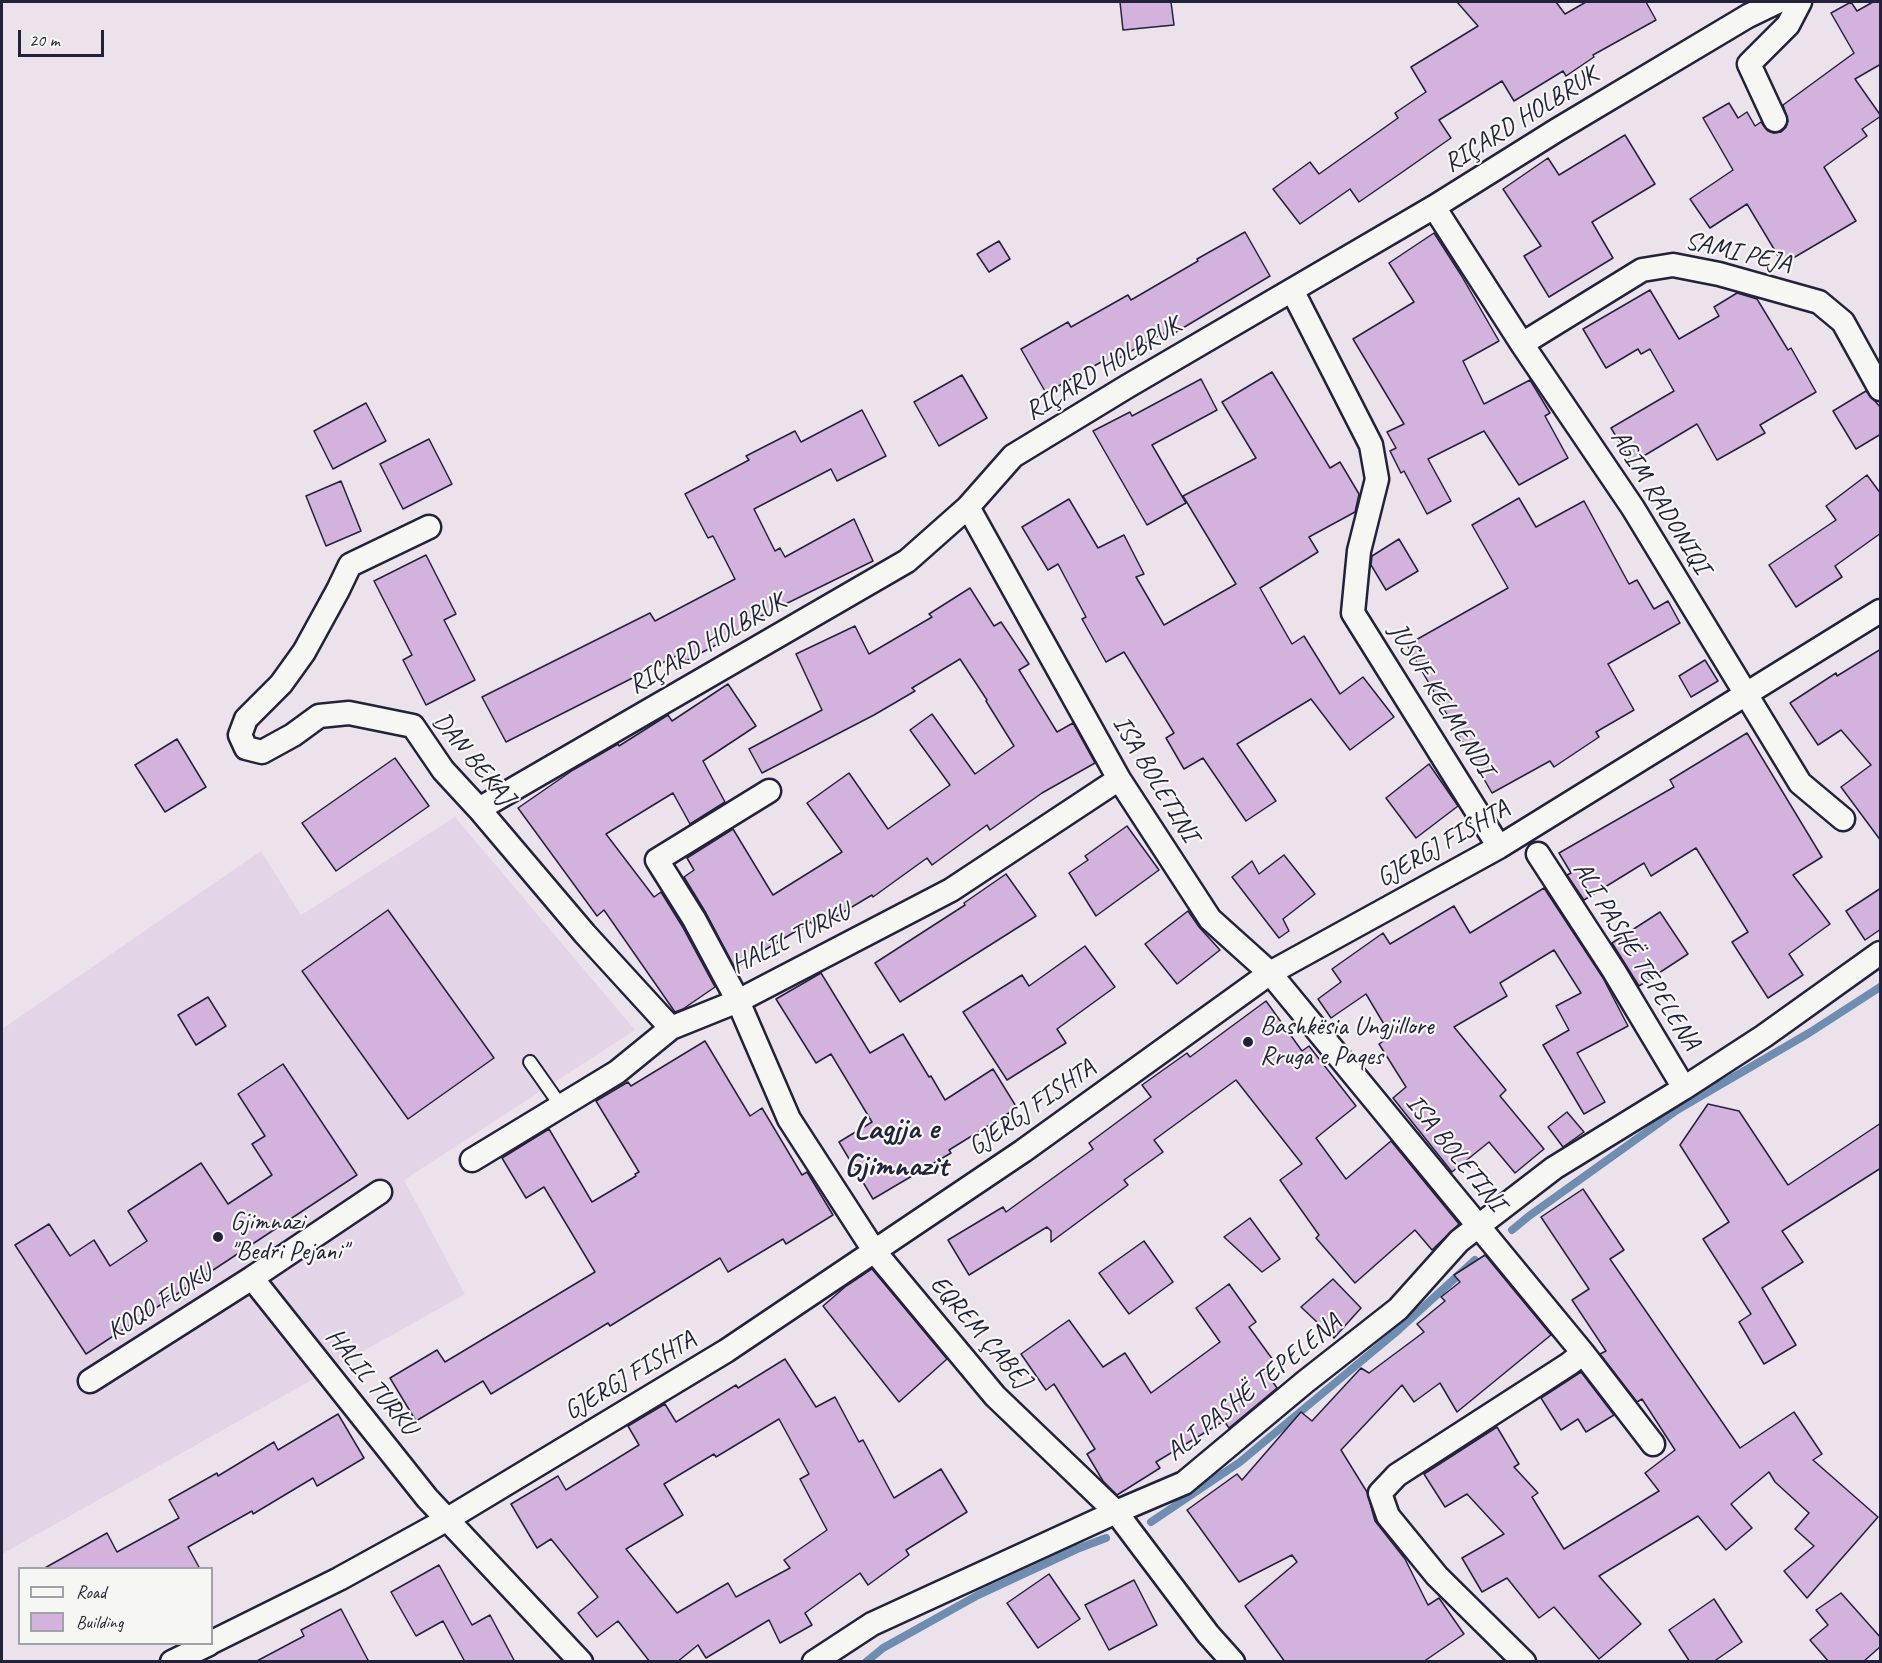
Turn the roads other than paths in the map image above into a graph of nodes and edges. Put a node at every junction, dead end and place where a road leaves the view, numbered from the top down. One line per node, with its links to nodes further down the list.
1 (1777, 2): 4 (street, RIÇARD HOLBRUK)
2 (1800, 2): 3 (street)
3 (1775, 120)
4 (1434, 207): 5 (street, RIÇARD HOLBRUK); 6 (street, AGIM RADONIQI)
5 (1292, 290): 8 (street, RIÇARD HOLBRUK); 16 (street, JUSUF KELMENDI)
6 (1522, 344): 7 (street, SAMI PEJA); 11 (street, AGIM RADONIQI)
7 (1881, 389)
8 (968, 507): 12 (street, ISA BOLETINI); 14 (street, RIÇARD HOLBRUK)
9 (429, 527): 14 (street, DAN BEKAJ)
10 (1881, 611): 11 (street, GJERGJ FISHTA)
11 (1744, 694): 15 (street, AGIM RADONIQI); 16 (street, GJERGJ FISHTA)
12 (1119, 779): 19 (street, ISA BOLETINI); 20 (street, HALIL TURKU)
13 (769, 791): 20 (street, HALIL TURKU)
14 (478, 808): 21 (street, DAN BEKAJ)
15 (1843, 819)
16 (1499, 847): 19 (street, GJERGJ FISHTA)
17 (1538, 854): 23 (street, ALI PASHË TEPELENA)
18 (1881, 953): 23 (street, ALI PASHË TEPELENA)
19 (1270, 973): 27 (street, ISA BOLETINI); 28 (street, GJERGJ FISHTA)
20 (738, 1001): 21 (street); 28 (street, EQREM ÇABEJ)
21 (671, 1028): 24 (street)
22 (530, 1062): 24 (lane)
23 (1684, 1088): 27 (street, ALI PASHË TEPELENA)
24 (561, 1106): 25 (street)
25 (472, 1160)
26 (380, 1192): 29 (street, KOQO FLOKU)
27 (1479, 1227): 30 (street, ISA BOLETINI); 33 (street, ALI PASHË TEPELENA)
28 (875, 1252): 33 (street, EQREM ÇABEJ); 34 (street, GJERGJ FISHTA)
29 (252, 1278): 31 (street, KOQO FLOKU); 34 (street, HALIL TURKU)
30 (1583, 1353): 32 (street, ISA BOLETINI); 41 (street)
31 (90, 1381)
32 (1653, 1444)
33 (1116, 1512): 39 (street, ALI PASHË TEPELENA); 40 (street, EQREM ÇABEJ)
34 (446, 1520): 35 (street, GJERGJ FISHTA); 38 (street, HALIL TURKU)
35 (213, 1642)
36 (206, 1645): 37 (street, GJERGJ FISHTA)
37 (172, 1662)
38 (581, 1662)
39 (814, 1662)
40 (1233, 1662)
41 (1524, 1662)

